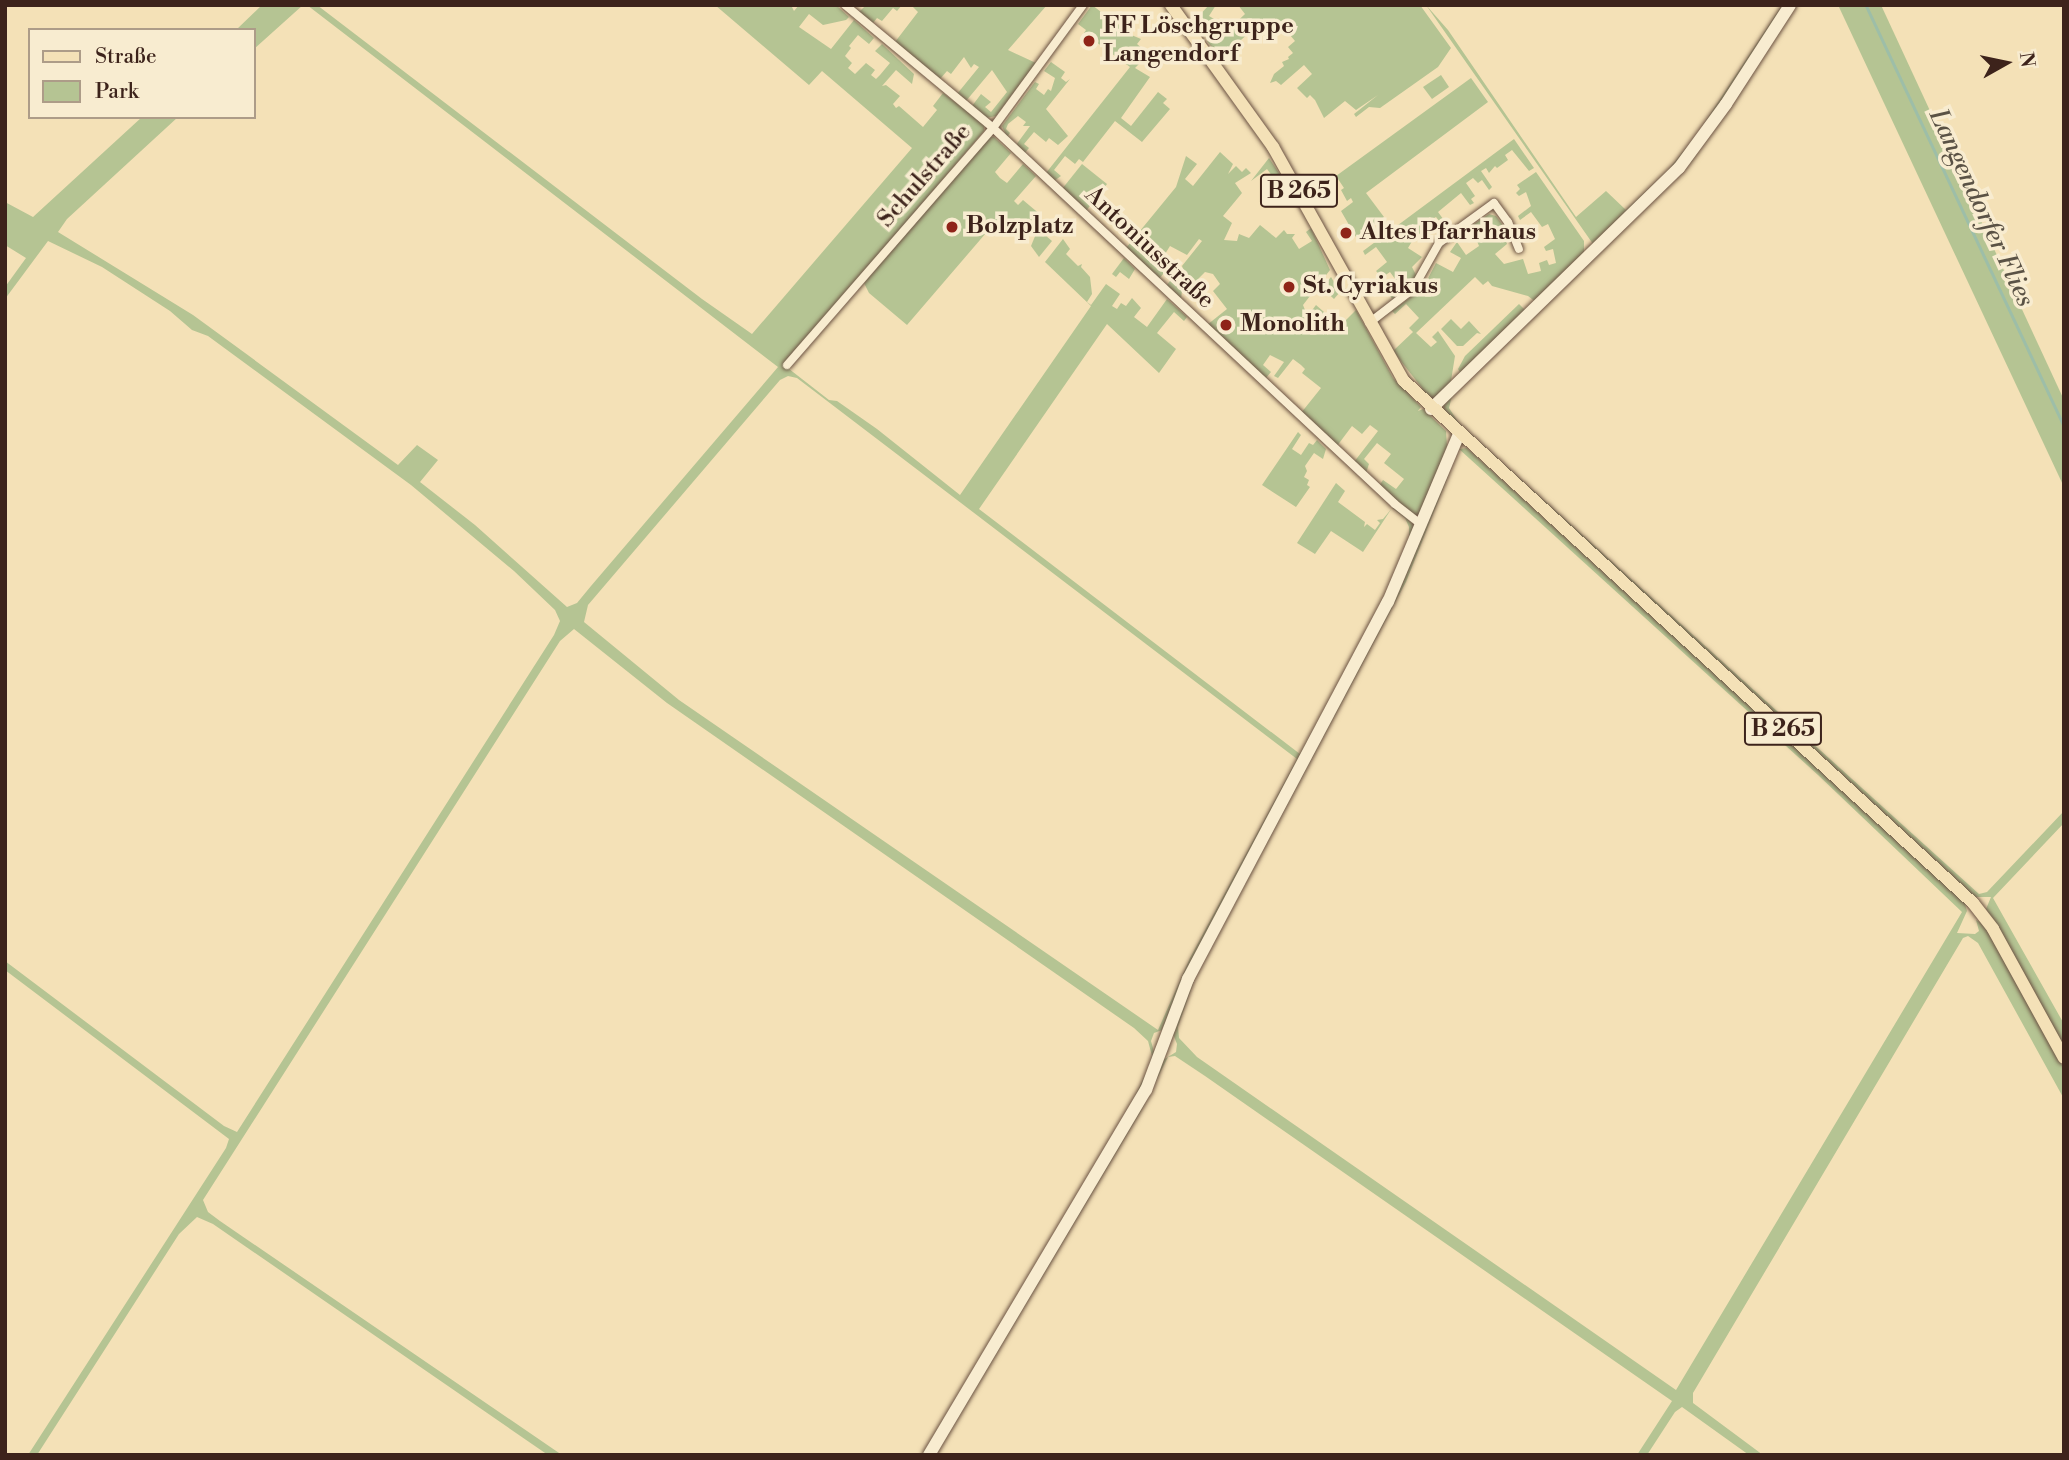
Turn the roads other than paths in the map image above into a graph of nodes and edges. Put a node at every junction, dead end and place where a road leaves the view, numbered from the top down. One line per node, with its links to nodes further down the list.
1 (845, 5): 5 (street, Antoniusstraße)
2 (1083, 5): 5 (street, Schulstraße)
3 (1171, 5): 7 (main road, B 265)
4 (1790, 5): 9 (street)
5 (993, 128): 8 (street, Schulstraße); 11 (street, Antoniusstraße)
6 (1519, 249): 7 (street)
7 (1368, 323): 9 (main road, B 265)
8 (787, 365)
9 (1431, 409): 10 (main road, B 265)
10 (1459, 434): 11 (street); 12 (main road, B 265)
11 (1421, 524): 13 (street)
12 (2064, 1058)
13 (929, 1455)

